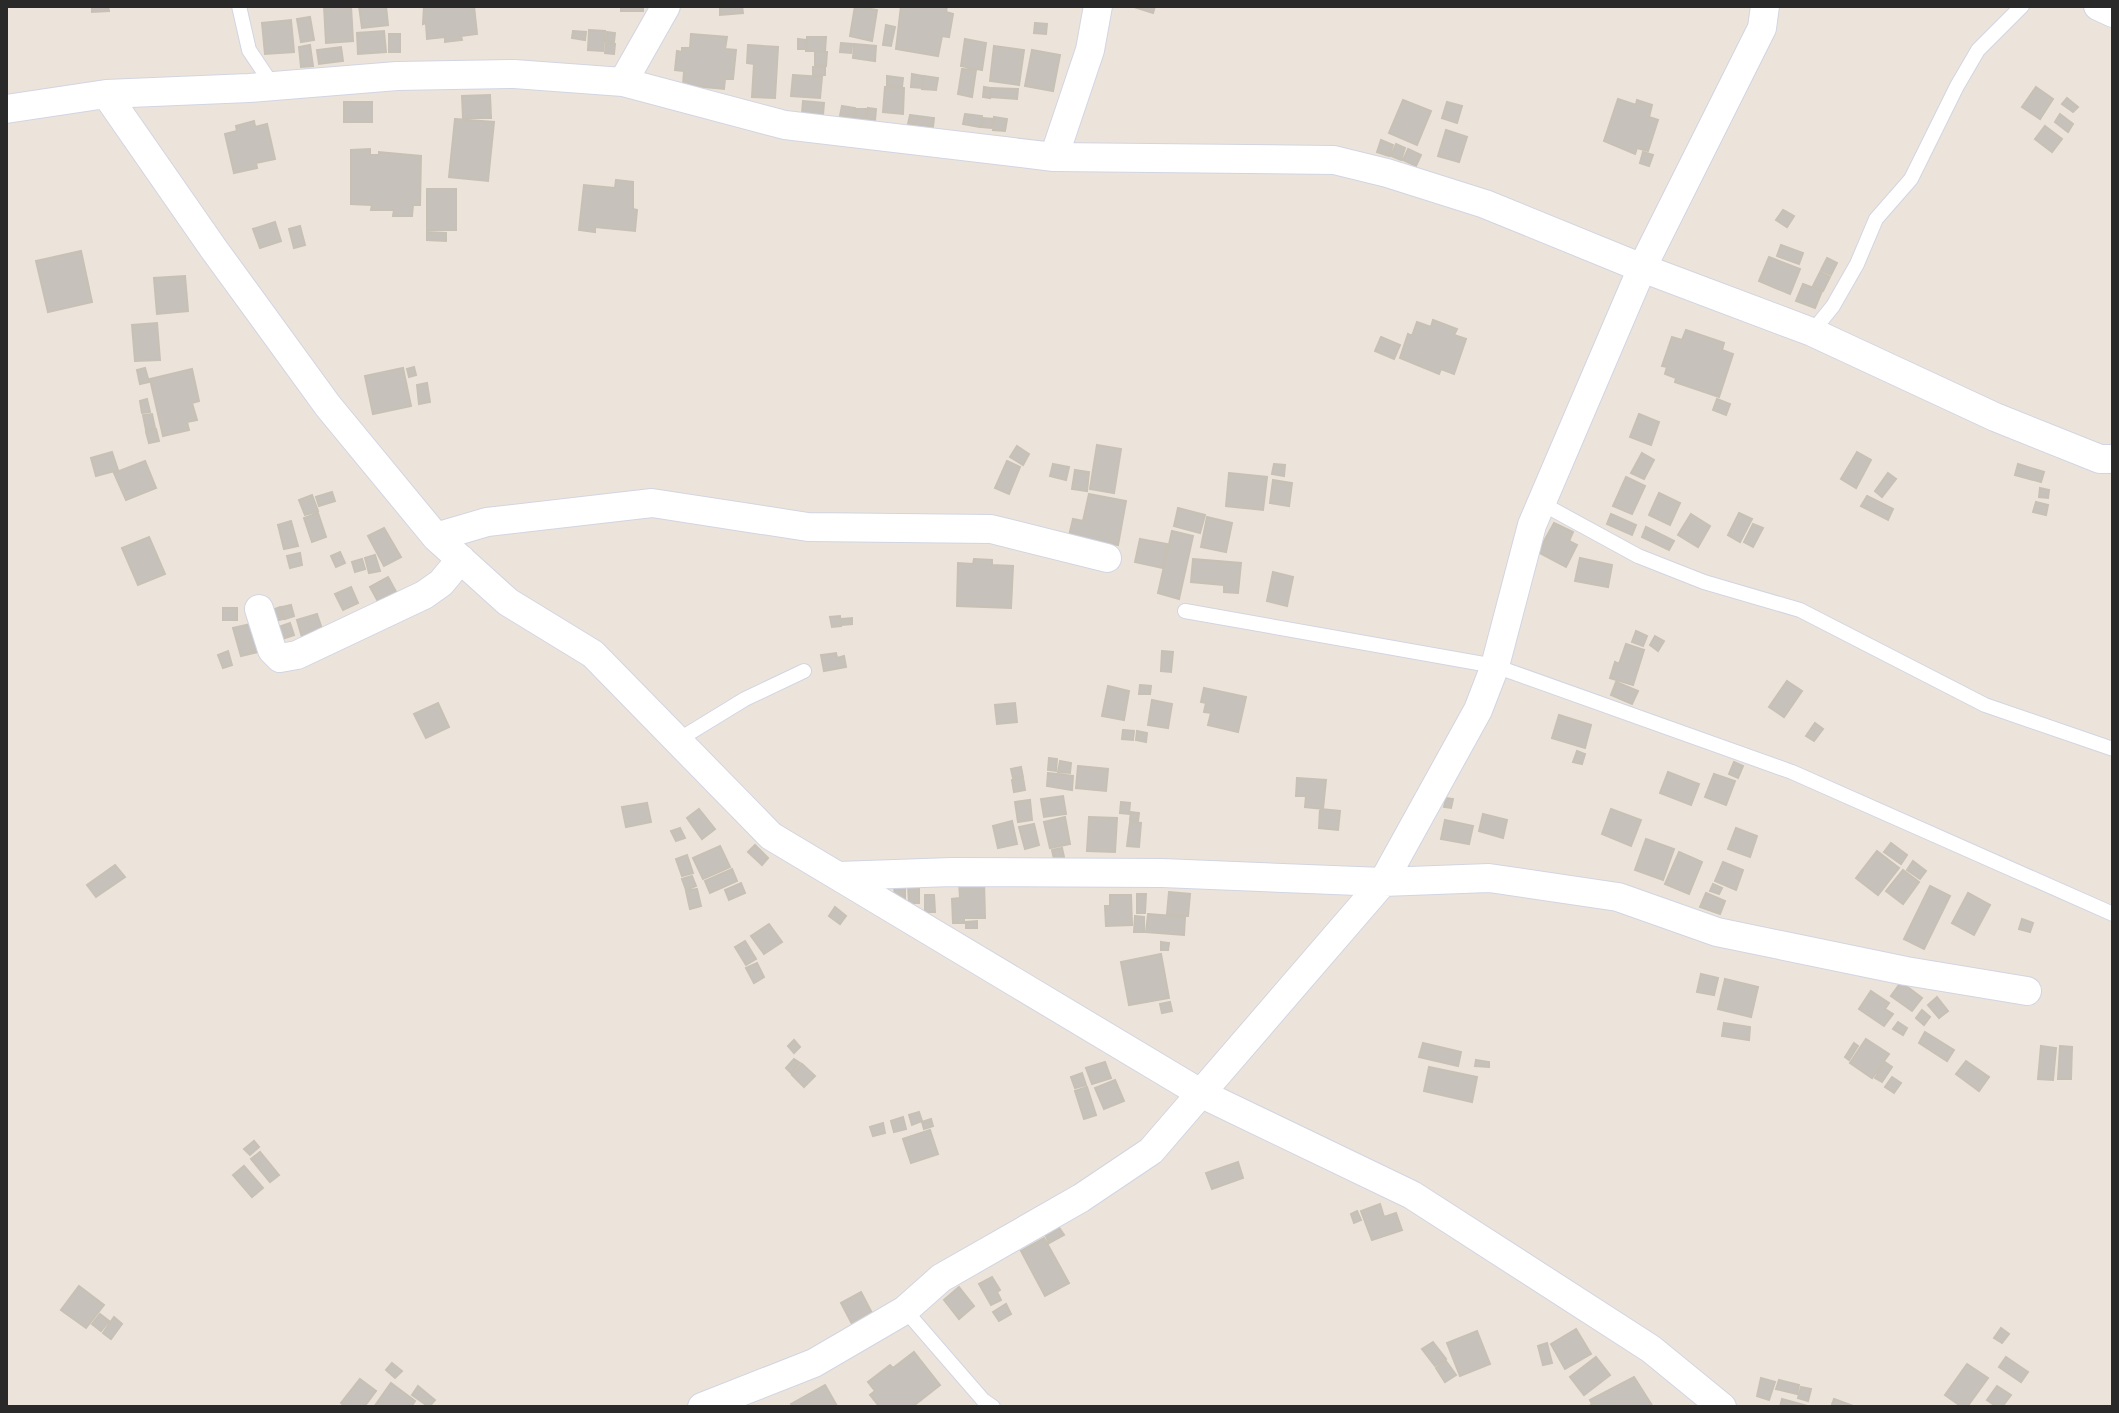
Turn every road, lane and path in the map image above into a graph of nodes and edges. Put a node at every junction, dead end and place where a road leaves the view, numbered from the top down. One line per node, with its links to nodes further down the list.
1 (239, 6): 9 (lane)
2 (666, 6): 8 (street)
3 (1098, 6): 12 (street)
4 (1765, 6): 13 (street)
5 (2022, 6): 14 (lane)
6 (2098, 6): 7 (street)
7 (2113, 13)
8 (623, 82): 9 (street); 12 (street)
9 (274, 86): 10 (street)
10 (106, 94): 11 (street); 17 (street)
11 (6, 109)
12 (1054, 157): 13 (street)
13 (1642, 268): 14 (street); 16 (street)
14 (1812, 332): 15 (street)
15 (2113, 459)
16 (1541, 503): 22 (street); 25 (lane)
17 (436, 537): 18 (street); 19 (street)
18 (1107, 558)
19 (461, 559): 20 (street); 24 (street)
20 (259, 609)
21 (1185, 611): 22 (lane)
22 (1495, 666): 27 (street); 28 (lane)
23 (804, 671): 24 (lane)
24 (678, 740): 26 (street)
25 (2113, 749)
26 (838, 876): 27 (street); 30 (street)
27 (1383, 882): 29 (street); 30 (street)
28 (2113, 914)
29 (2027, 991)
30 (1202, 1094): 31 (street); 34 (street)
31 (905, 1310): 32 (street); 33 (lane)
32 (702, 1407)
33 (993, 1407)
34 (1722, 1407)

